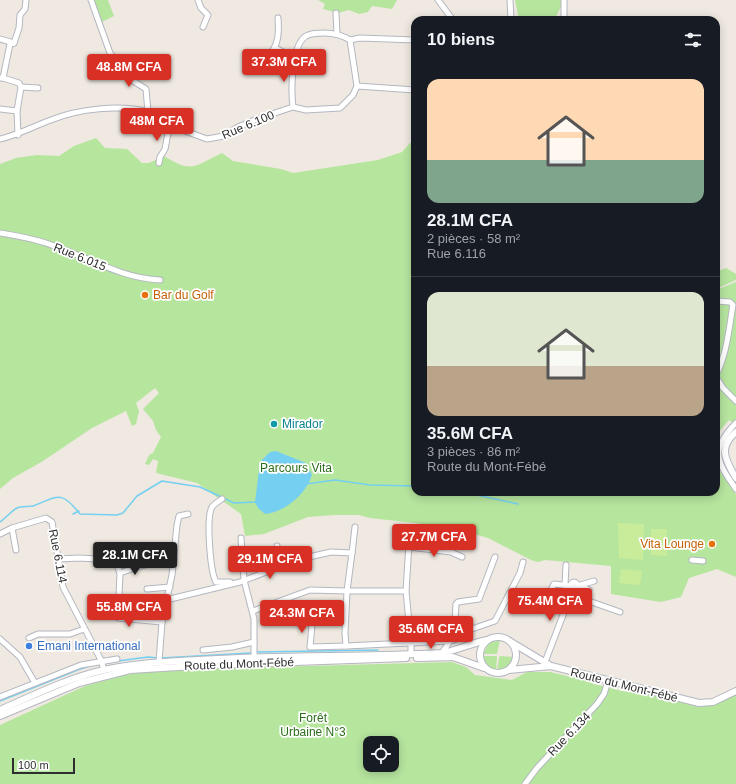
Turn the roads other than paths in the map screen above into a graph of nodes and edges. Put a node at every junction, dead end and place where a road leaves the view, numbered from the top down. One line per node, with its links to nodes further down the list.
1 (26, 0): 17 (street)
2 (91, 0): 29 (street)
3 (198, 0): 12 (street)
4 (438, 0): 8 (street)
5 (510, 0): 9 (street)
6 (564, 0): 10 (street)
7 (336, 13): 13 (street)
8 (450, 16)
9 (511, 16)
10 (564, 16)
11 (278, 18): 18 (street)
12 (203, 27)
13 (337, 34): 15 (street); 20 (street)
14 (0, 39): 17 (street)
15 (350, 40): 16 (street); 22 (street)
16 (411, 40)
17 (14, 43): 21 (street)
18 (275, 48): 19 (street); 20 (street)
19 (270, 54)
20 (295, 58): 26 (street)
21 (2, 78): 23 (street)
22 (357, 86): 25 (street); 26 (street)
23 (21, 87): 24 (street); 28 (street)
24 (38, 88)
25 (411, 90)
26 (293, 107): 30 (street, Rue 6.100)
27 (0, 109): 28 (street)
28 (17, 111): 31 (street)
29 (148, 112): 30 (street, Rue 6.100); 31 (street)
30 (170, 123): 33 (street)
31 (18, 135): 32 (street)
32 (0, 139)
33 (159, 163)
34 (0, 233): 35 (street, Rue 6.015)
35 (160, 280)
36 (720, 301): 37 (street)
37 (720, 368)
38 (720, 383): 39 (street)
39 (736, 401)
40 (736, 423): 42 (street)
41 (736, 432): 44 (street)
42 (720, 446)
43 (720, 456): 45 (street)
44 (736, 478)
45 (736, 489)
46 (222, 499): 71 (street)
47 (188, 514): 61 (street)
48 (355, 527): 57 (street)
49 (12, 528): 51 (street); 56 (street); 60 (street, Rue 6.114)
50 (410, 528): 55 (street)
51 (0, 534)
52 (241, 538): 69 (street)
53 (144, 546): 65 (street)
54 (276, 546): 67 (street)
55 (409, 547): 58 (street); 77 (street)
56 (16, 550)
57 (352, 553): 67 (street); 76 (street)
58 (462, 557)
59 (495, 557): 88 (street)
60 (59, 559): 68 (street); 85 (street, Rue 6.114)
61 (174, 559): 65 (street); 73 (street)
62 (692, 560): 63 (street)
63 (703, 561)
64 (523, 562): 88 (street)
65 (151, 563): 68 (street)
66 (566, 565): 72 (street)
67 (273, 569): 69 (street)
68 (120, 573): 83 (street)
69 (244, 580): 71 (street); 81 (street)
70 (594, 581): 72 (street)
71 (233, 583): 80 (street)
72 (573, 586): 75 (street); 78 (street); 79 (street)
73 (170, 587): 74 (street); 80 (street)
74 (147, 589)
75 (589, 590)
76 (346, 591): 77 (street); 81 (street); 93 (street)
77 (406, 591): 92 (street)
78 (550, 592)
79 (570, 596): 82 (street); 101 (street)
80 (166, 600): 83 (street)
81 (253, 611): 90 (street)
82 (620, 612)
83 (162, 622): 100 (street)
84 (312, 625): 93 (street)
85 (84, 629): 86 (street); 99 (street, Rue 6.114)
86 (29, 638)
87 (0, 639): 107 (street)
88 (452, 640): 92 (street); 95 (street)
89 (487, 640): 91 (street); 95 (street, Route du Mont-Fébé); 103 (street)
90 (254, 642): 94 (street); 97 (street)
91 (510, 642): 101 (street); 105 (street)
92 (411, 643): 93 (street); 96 (street)
93 (346, 646)
94 (203, 650)
95 (442, 653): 96 (street, Route du Mont-Fébé)
96 (411, 654): 97 (street, Route du Mont-Fébé)
97 (254, 657): 100 (street, Route du Mont-Fébé)
98 (117, 658): 99 (street)
99 (101, 660): 104 (street, Rue 6.114); 107 (street)
100 (159, 662): 104 (street, Route du Mont-Fébé)
101 (545, 662): 102 (street)
102 (551, 666): 105 (street, Route du Mont-Fébé); 106 (street, Route du Mont-Fébé)
103 (484, 668): 105 (street); 111 (street, Route du Mont-Fébé)
104 (104, 670): 110 (street, Route du Mont-Fébé)
105 (509, 670)
106 (608, 681): 108 (street, Route du Mont-Fébé); 112 (street, Rue 6.134)
107 (35, 683): 109 (street)
108 (736, 691)
109 (0, 697)
110 (0, 710)
111 (0, 716)
112 (525, 784)

